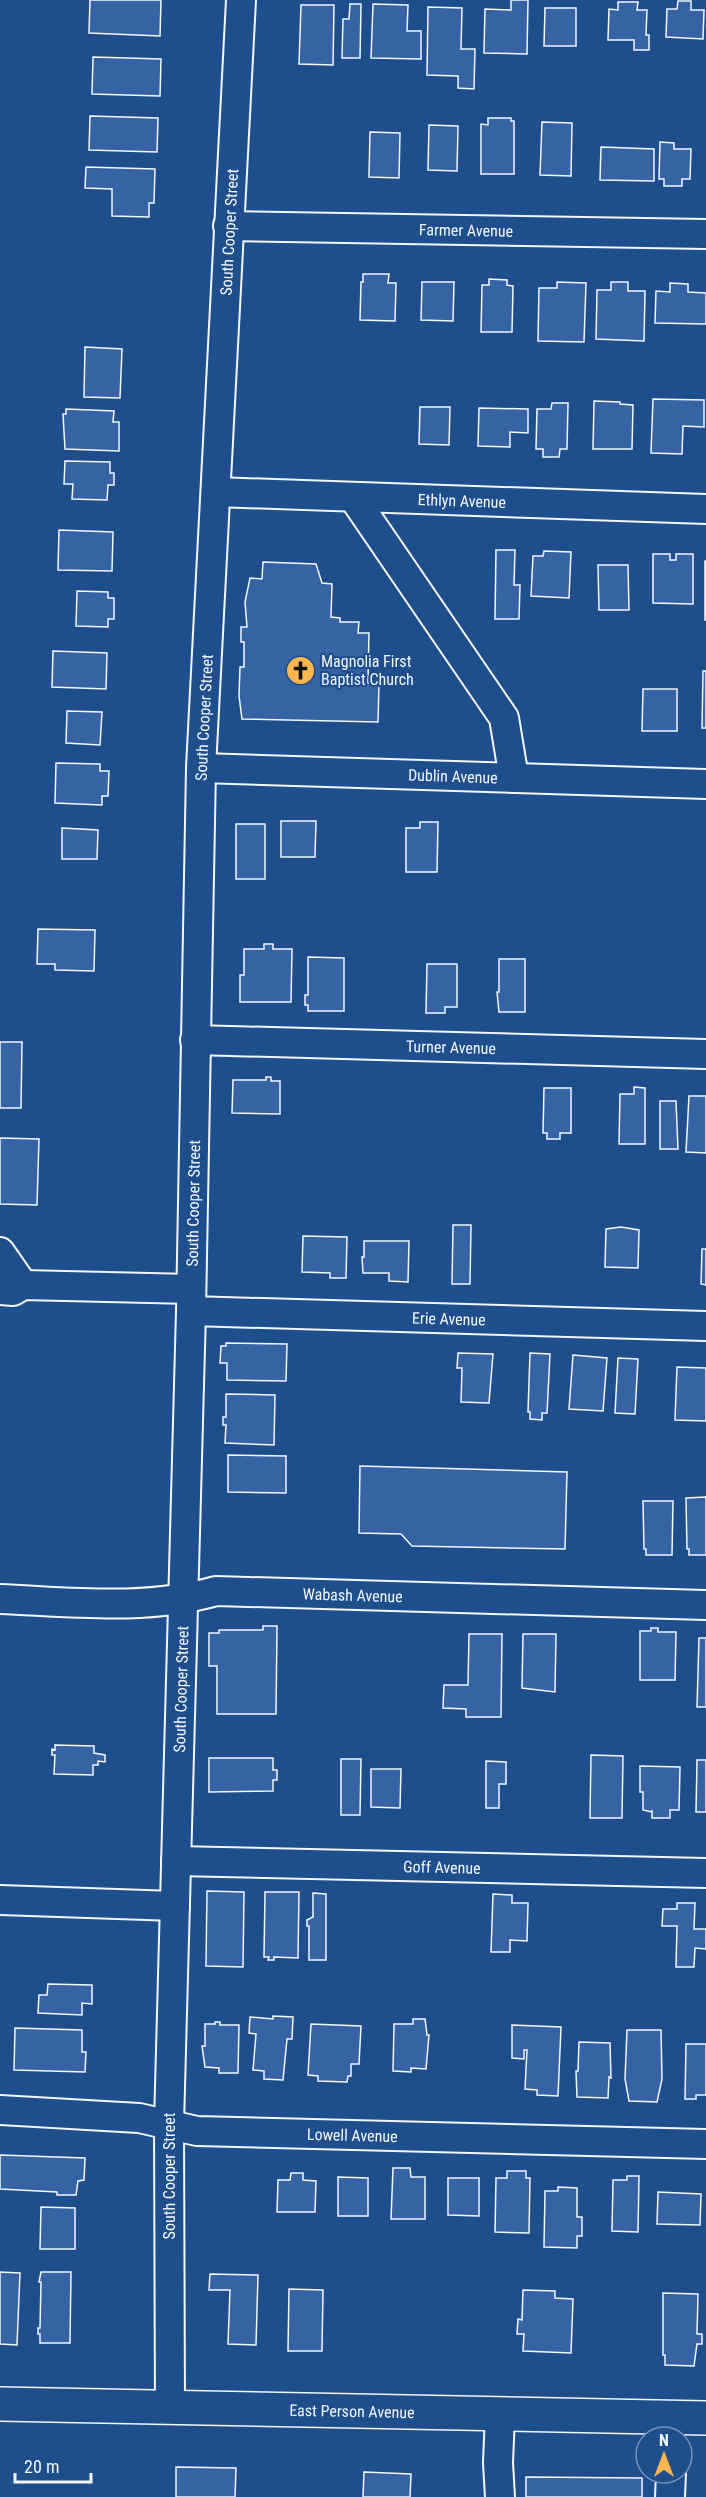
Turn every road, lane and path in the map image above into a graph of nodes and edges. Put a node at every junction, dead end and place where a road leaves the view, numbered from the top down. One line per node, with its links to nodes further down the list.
1 (241, 0): 2 (street, South Cooper Street)
2 (228, 226): 3 (street, Farmer Avenue); 4 (street, South Cooper Street)
3 (706, 234)
4 (216, 492): 5 (street, Ethlyn Avenue); 7 (street, South Cooper Street)
5 (353, 497): 6 (street, Ethlyn Avenue); 8 (street)
6 (706, 509)
7 (201, 768): 8 (street, Dublin Avenue); 10 (street, South Cooper Street)
8 (514, 778): 9 (street, Dublin Avenue)
9 (706, 784)
10 (195, 1040): 11 (street, Turner Avenue); 14 (street, South Cooper Street)
11 (706, 1054)
12 (0, 1252): 13 (street)
13 (11, 1288): 14 (street, Erie Avenue)
14 (191, 1300): 15 (street, Erie Avenue); 17 (street, South Cooper Street)
15 (706, 1326)
16 (0, 1599): 17 (street, Wabash Avenue)
17 (182, 1600): 18 (street, Wabash Avenue); 19 (street, South Cooper Street)
18 (706, 1605)
19 (176, 1861): 20 (street, Goff Avenue); 22 (street, South Cooper Street)
20 (706, 1873)
21 (0, 1900): 22 (street)
22 (174, 1906): 24 (street, South Cooper Street)
23 (0, 2110): 24 (street, Lowell Avenue)
24 (169, 2124): 25 (street, Lowell Avenue); 27 (street, South Cooper Street)
25 (706, 2144)
26 (0, 2404): 27 (main road, East Person Avenue)
27 (170, 2409): 28 (main road, East Person Avenue)
28 (500, 2414): 30 (main road, East Person Avenue); 32 (street)
29 (706, 2418): 31 (main road, East Person Avenue)
30 (646, 2425)
31 (680, 2425)
32 (500, 2497)

